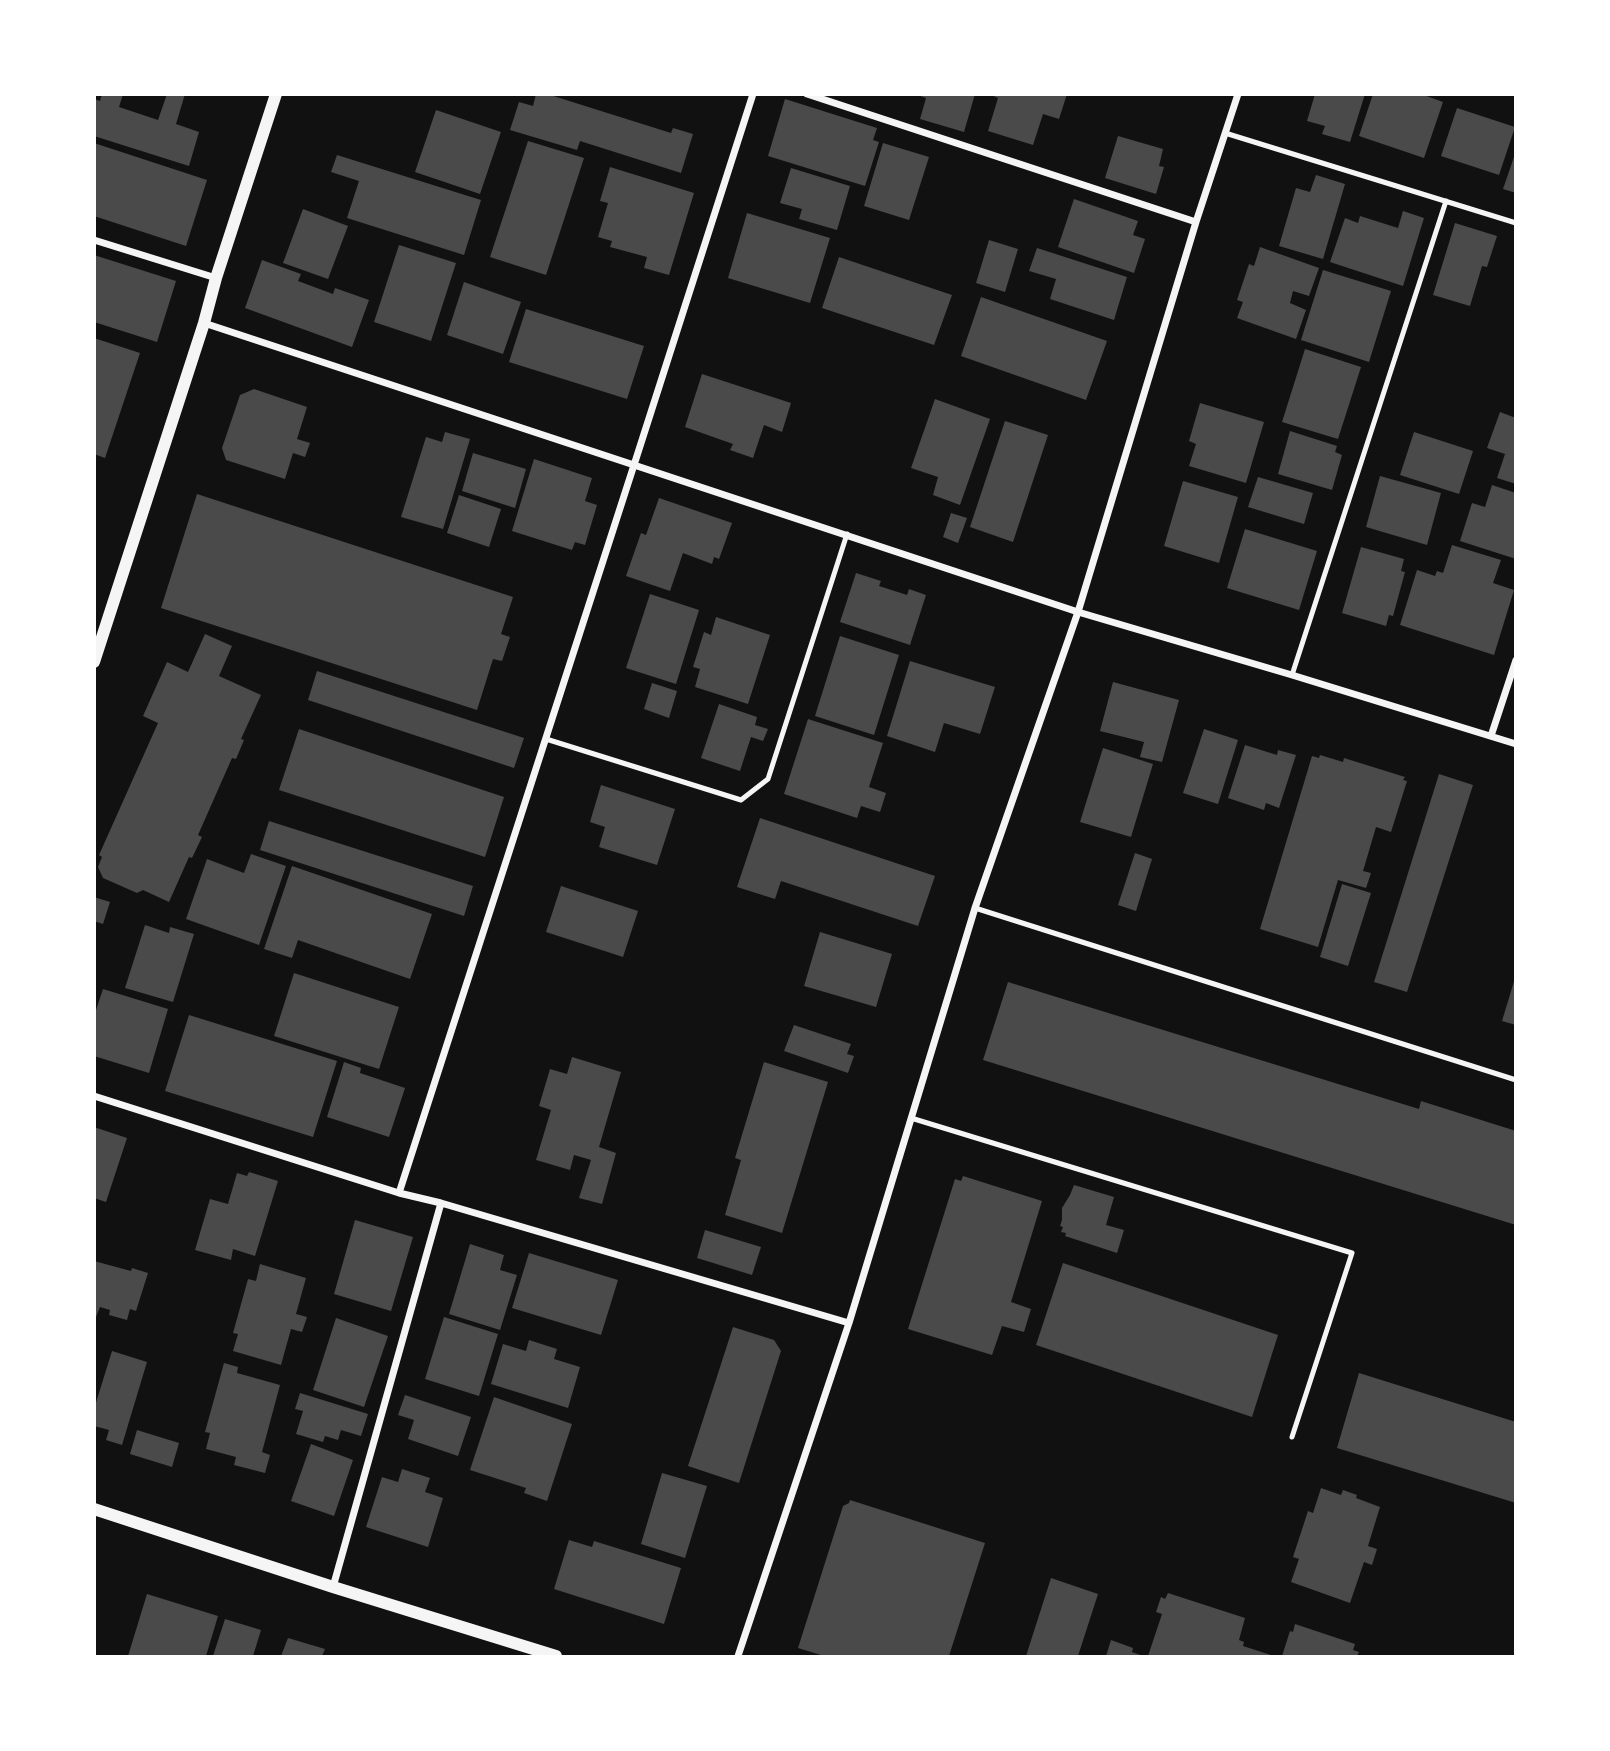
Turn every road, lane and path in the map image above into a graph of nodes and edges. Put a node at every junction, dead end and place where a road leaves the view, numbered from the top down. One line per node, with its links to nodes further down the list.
1 (276, 94): 10 (street)
2 (753, 94): 12 (street)
3 (807, 94): 7 (street)
4 (1238, 94): 5 (street)
5 (1225, 133): 6 (lane); 7 (street)
6 (1447, 201): 8 (lane); 17 (lane)
7 (1196, 222): 14 (street)
8 (1516, 223)
9 (94, 240): 10 (street)
10 (216, 278): 11 (street)
11 (204, 323): 12 (street); 16 (street)
12 (634, 465): 13 (street); 19 (street)
13 (847, 534): 14 (street); 19 (lane)
14 (1079, 612): 17 (street); 21 (street)
15 (1516, 660): 18 (street)
16 (94, 662)
17 (1292, 675): 18 (street)
18 (1491, 736): 20 (street)
19 (546, 739): 25 (street)
20 (1516, 744)
21 (975, 908): 22 (lane); 24 (street)
22 (1516, 1080)
23 (94, 1096): 25 (street)
24 (911, 1118): 27 (street); 28 (lane)
25 (399, 1193): 26 (street)
26 (441, 1203): 27 (street); 30 (street)
27 (849, 1323): 32 (street)
28 (1292, 1437)
29 (94, 1509): 30 (street)
30 (333, 1587): 31 (street)
31 (556, 1657)
32 (738, 1657)

